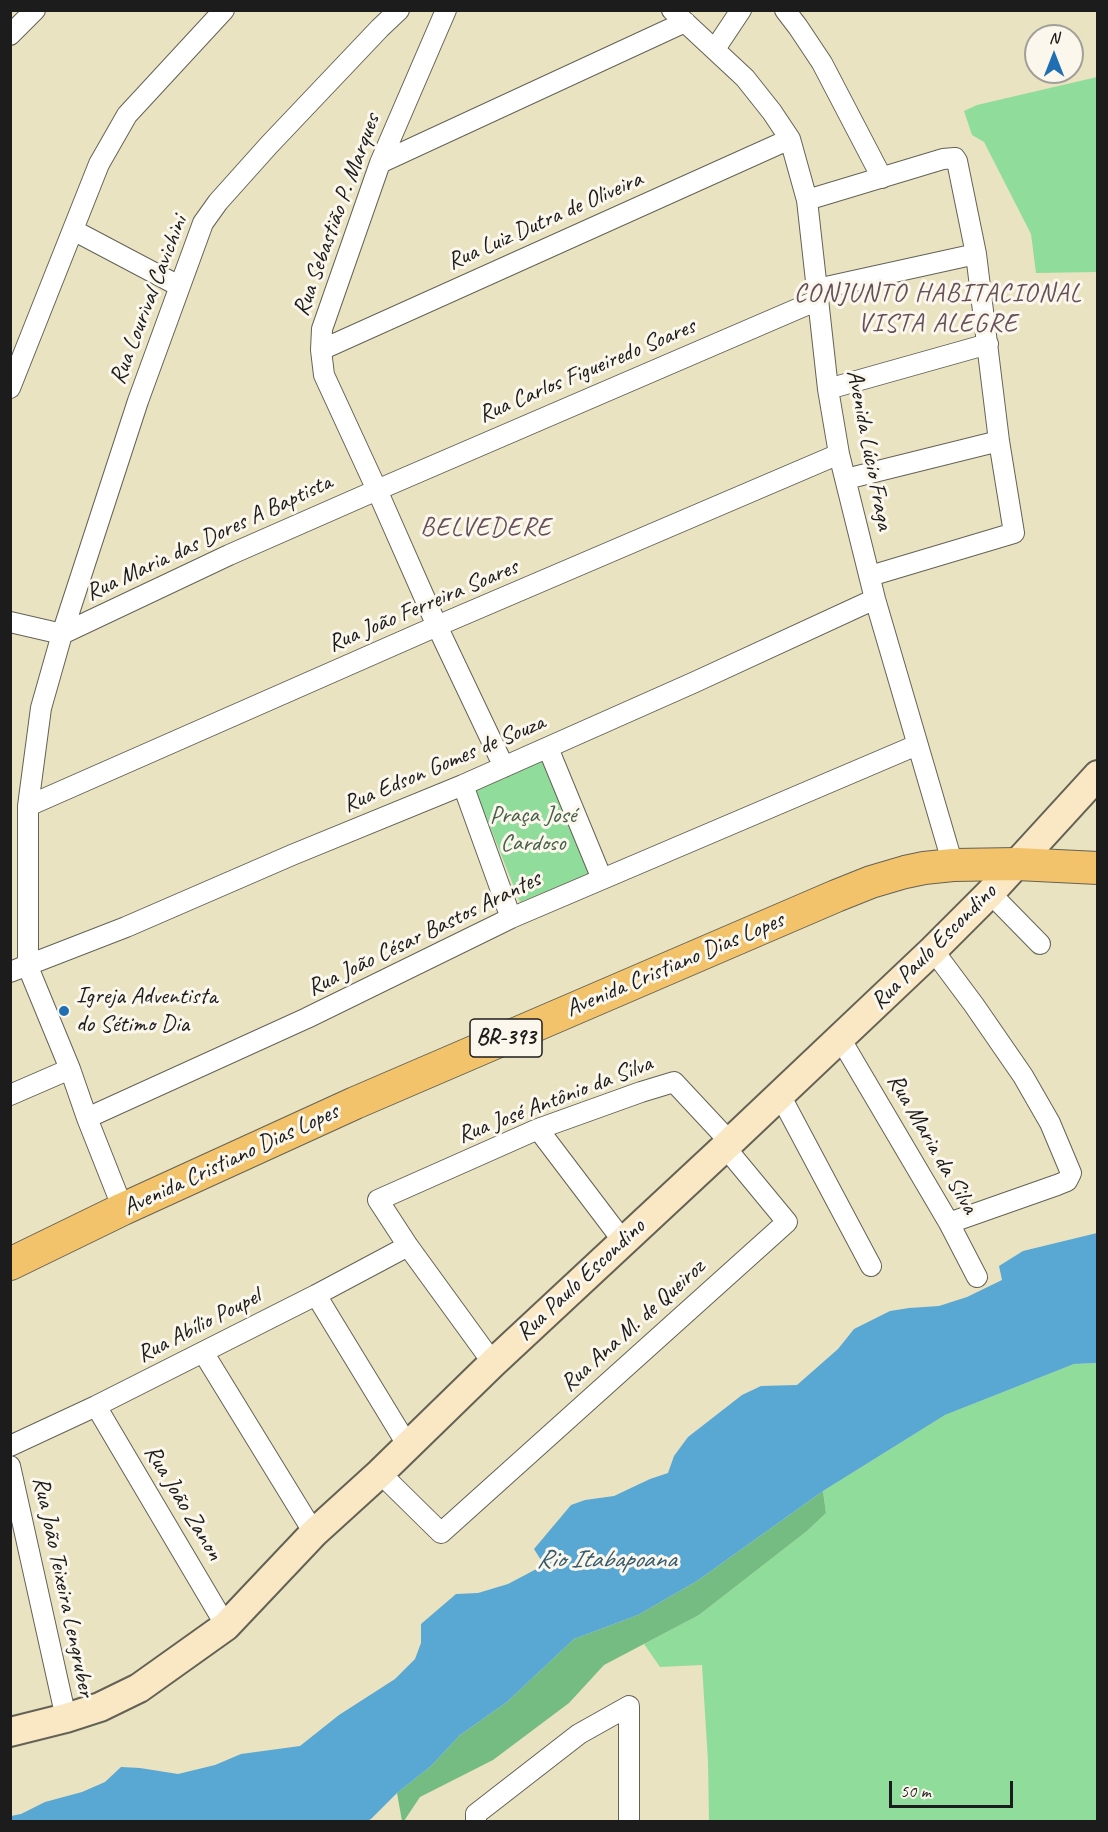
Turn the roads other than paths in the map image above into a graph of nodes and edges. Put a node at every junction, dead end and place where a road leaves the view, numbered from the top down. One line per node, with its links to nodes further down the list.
1 (35, 10): 8 (street)
2 (224, 10): 14 (street)
3 (399, 10): 16 (street, Rua Lourival Cavichini)
4 (446, 10): 11 (street, Rua Sebastião P. Marques)
5 (741, 10): 9 (street)
6 (785, 10): 12 (street)
7 (678, 16): 9 (street, Avenida Lúcio Fraga); 11 (street)
8 (10, 35)
9 (715, 49): 10 (street, Avenida Lúcio Fraga)
10 (790, 139): 13 (street, Avenida Lúcio Fraga); 19 (street, Rua Luiz Dutra de Oliveira)
11 (380, 163): 19 (street, Rua Sebastião P. Marques)
12 (882, 178): 13 (street); 15 (street)
13 (807, 200): 17 (street, Avenida Lúcio Fraga)
14 (73, 230): 16 (street); 20 (street)
15 (976, 254): 17 (street, Rua Carlos Figueiredo Soares); 18 (street)
16 (179, 286): 30 (street, Rua Lourival Cavichini)
17 (818, 295): 21 (street, Avenida Lúcio Fraga); 25 (street, Rua Carlos Figueiredo Soares)
18 (988, 344): 21 (street); 22 (street)
19 (321, 350): 25 (street, Rua Sebastião P. Marques)
20 (10, 388)
21 (828, 389): 23 (street, Avenida Lúcio Fraga)
22 (999, 441): 24 (street); 26 (street)
23 (839, 454): 24 (street, Avenida Lúcio Fraga); 29 (street, Rua João Ferreira Soares)
24 (846, 479): 26 (street, Avenida Lúcio Fraga)
25 (377, 490): 29 (street, Rua Sebastião P. Marques); 30 (street, Rua Maria das Dores A Baptista)
26 (870, 576): 27 (street, Avenida Lúcio Fraga)
27 (875, 598): 31 (street, Avenida Lúcio Fraga); 32 (street, Rua Edson Gomes de Souza)
28 (10, 622): 30 (street)
29 (437, 626): 33 (street, Rua Sebastião P. Marques); 36 (street, Rua João Ferreira Soares)
30 (62, 634): 36 (street, Rua Lourival Cavichini)
31 (917, 745): 38 (street, Avenida Lúcio Fraga); 40 (street, Rua João César Bastos Arantes)
32 (548, 748): 33 (street, Rua Edson Gomes de Souza); 40 (street)
33 (504, 767): 35 (street, Rua Edson Gomes de Souza)
34 (1098, 775): 37 (main road, Rua Paulo Escondino)
35 (463, 785): 42 (street); 46 (street, Rua Edson Gomes de Souza)
36 (28, 806): 43 (street, Rua Lourival Cavichini)
37 (1017, 864): 38 (main road, Avenida Cristiano Dias Lopes / BR-393); 39 (main road, Avenida Cristiano Dias Lopes); 41 (main road, Rua Paulo Escondino)
38 (953, 865): 54 (main road, Avenida Cristiano Dias Lopes / BR-393)
39 (1098, 868)
40 (602, 879): 42 (street, Rua João César Bastos Arantes)
41 (990, 893): 44 (street); 45 (main road, Rua Paulo Escondino)
42 (511, 918): 51 (street, Rua João César Bastos Arantes)
43 (19, 923): 46 (street, Rua Lourival Cavichini)
44 (1040, 944)
45 (933, 950): 47 (main road, Rua Paulo Escondino); 55 (street)
46 (19, 970): 48 (street)
47 (840, 1038): 50 (main road, Rua Paulo Escondino); 55 (street, Rua Maria da Silva)
48 (70, 1069): 49 (street); 51 (street)
49 (10, 1095)
50 (780, 1095): 53 (main road, Rua Paulo Escondino); 59 (street)
51 (87, 1118): 54 (street)
52 (538, 1129): 53 (street, Rua José Antônio da Silva); 56 (street); 57 (street, Rua José Antônio da Silva)
53 (728, 1145): 56 (main road, Rua Paulo Escondino); 68 (street, Rua Ana M. de Queiroz)
54 (123, 1209): 58 (main road, Avenida Cristiano Dias Lopes / BR-393)
55 (949, 1223): 60 (street, Rua Maria da Silva)
56 (623, 1241): 63 (main road, Rua Paulo Escondino)
57 (408, 1246): 61 (street, Rua Abílio Poupel); 63 (street)
58 (10, 1264)
59 (871, 1266)
60 (977, 1277)
61 (316, 1295): 62 (street, Rua Abílio Poupel); 66 (street)
62 (203, 1352): 64 (street, Rua Abílio Poupel); 69 (street)
63 (493, 1363): 66 (main road, Rua Paulo Escondino)
64 (96, 1406): 65 (street, Rua Abílio Poupel); 70 (street, Rua João Zanon)
65 (10, 1446)
66 (408, 1446): 68 (main road, Rua Paulo Escondino)
67 (10, 1466): 71 (street, Rua João Teixeira Lengruber)
68 (380, 1473): 69 (main road, Rua Paulo Escondino)
69 (314, 1533): 70 (main road, Rua Paulo Escondino)
70 (226, 1626): 71 (main road, Rua Paulo Escondino)
71 (66, 1718): 72 (main road, Rua Paulo Escondino)
72 (10, 1732)
73 (476, 1818): 74 (street)
74 (629, 1821)

